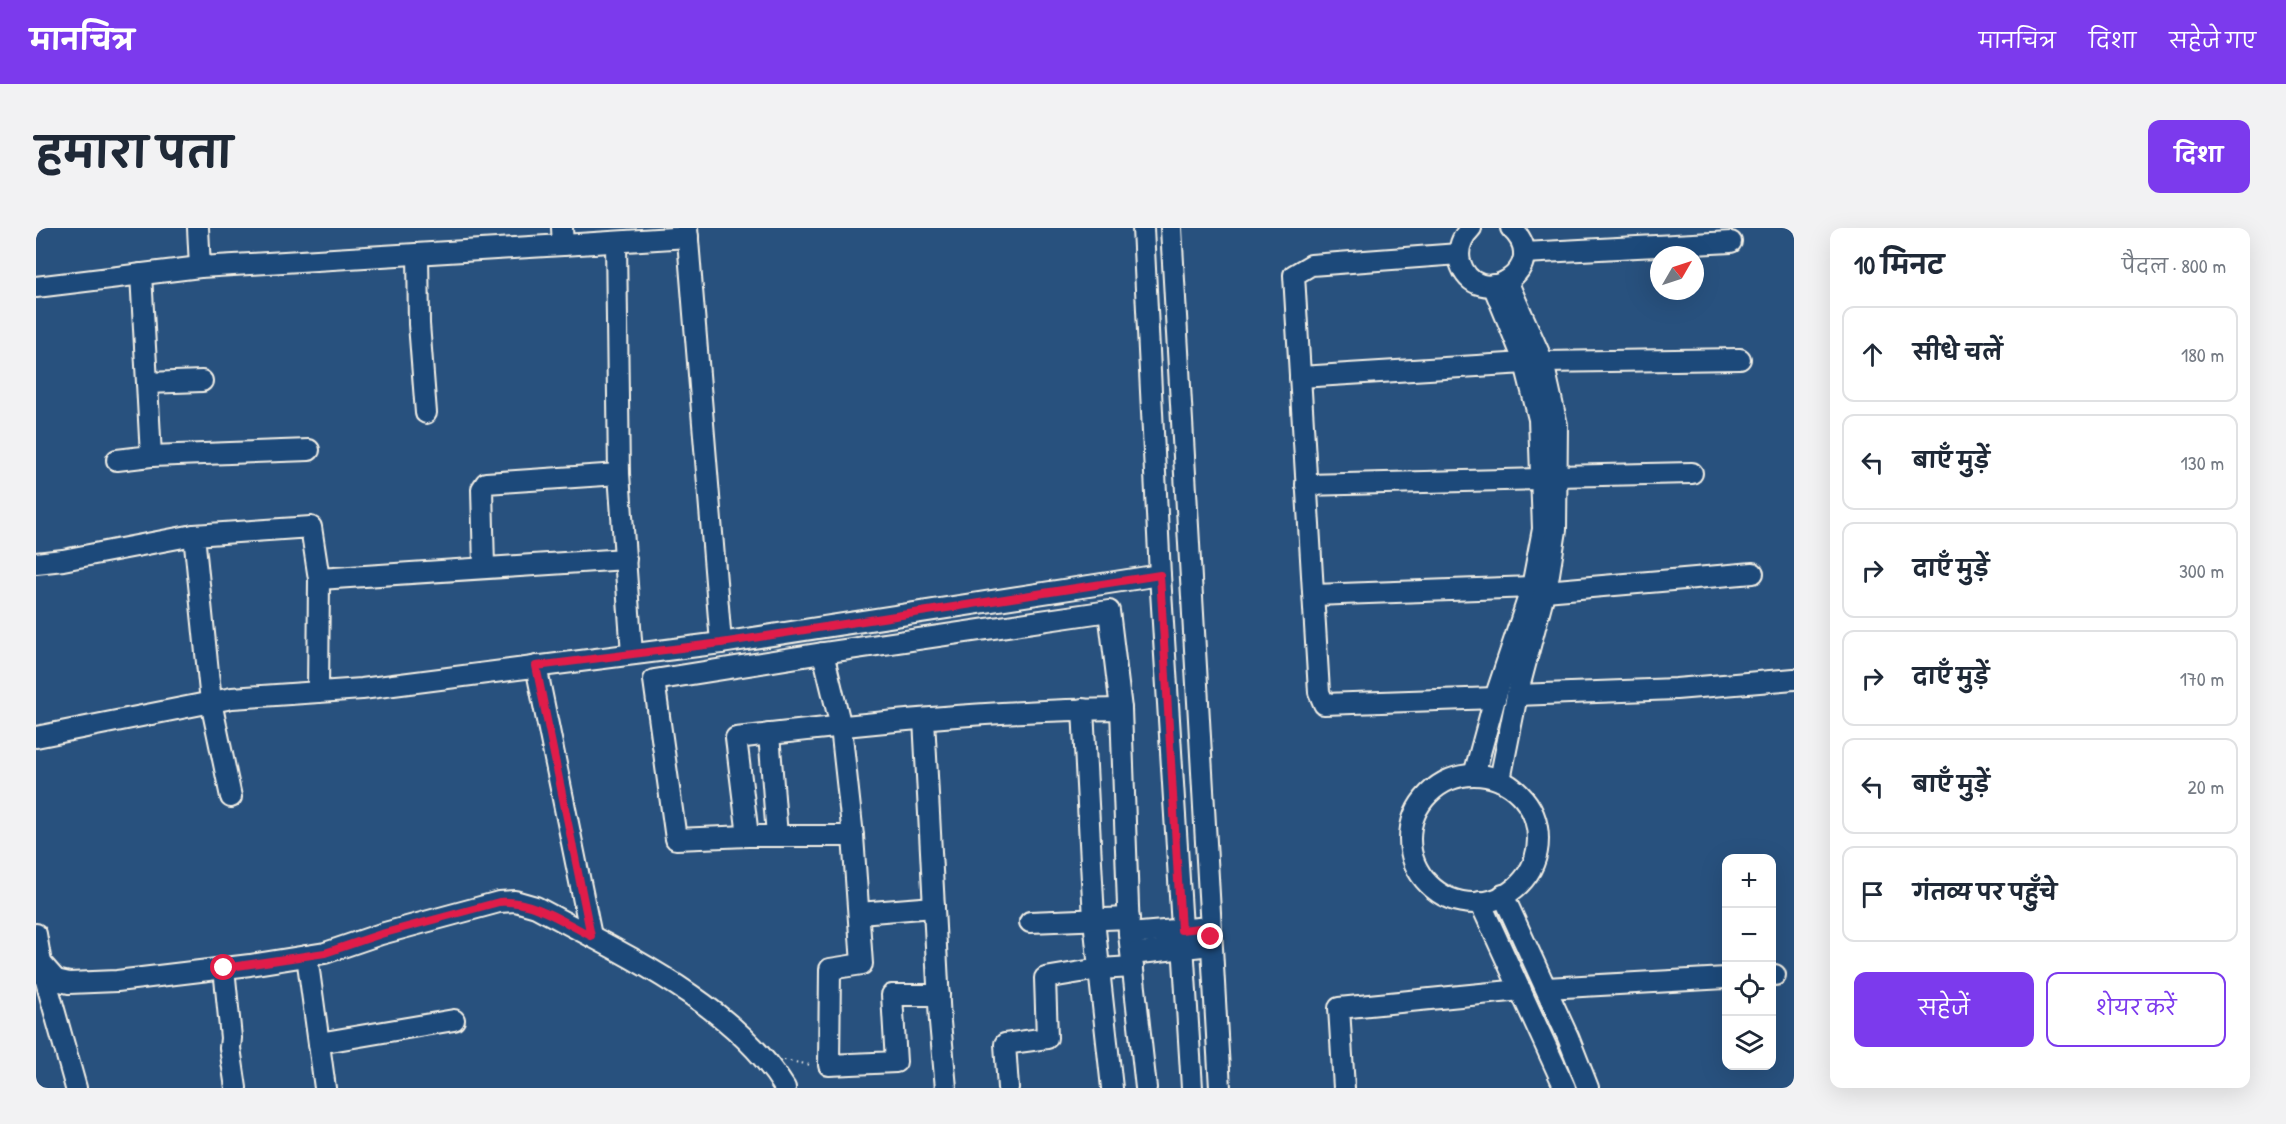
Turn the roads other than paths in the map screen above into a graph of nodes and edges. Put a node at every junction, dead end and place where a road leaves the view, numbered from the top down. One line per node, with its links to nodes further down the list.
1 (198, 228): 13 (street)
2 (1143, 228): 35 (street)
3 (1172, 228): 69 (street)
4 (1471, 228): 12 (street)
5 (1511, 228): 10 (street)
6 (687, 233): 8 (street); 39 (street)
7 (562, 237): 8 (street); 11 (street)
8 (616, 242): 27 (street)
9 (1731, 242): 10 (street)
10 (1524, 253): 15 (street)
11 (418, 254): 13 (street); 22 (street)
12 (1459, 254): 15 (street); 19 (street)
13 (200, 267): 14 (street)
14 (141, 274): 16 (street); 21 (street)
15 (1500, 283): 18 (street)
16 (36, 287)
17 (1740, 359): 18 (street)
18 (1534, 362): 19 (street); 28 (street)
19 (1300, 377): 29 (street)
20 (202, 381): 21 (street)
21 (147, 382): 24 (street)
22 (426, 413)
23 (309, 450): 24 (street)
24 (151, 456): 25 (street)
25 (117, 460)
26 (1692, 473): 28 (street)
27 (619, 474): 31 (street); 33 (street)
28 (1549, 477): 29 (street); 37 (street)
29 (1306, 485): 38 (street)
30 (194, 535): 32 (street); 36 (street); 47 (street)
31 (626, 559): 33 (street); 41 (street)
32 (36, 563)
33 (484, 567): 36 (street)
34 (1753, 573): 37 (street)
35 (1160, 575): 39 (street); 70 (street)
36 (319, 579): 44 (street)
37 (1538, 589): 38 (street); 45 (street); 46 (street)
38 (1314, 595): 46 (street)
39 (721, 643): 41 (street)
40 (824, 653): 49 (street); 51 (street); 57 (street)
41 (632, 654): 42 (street)
42 (536, 666): 44 (street); 68 (street)
43 (1794, 679): 45 (street)
44 (318, 692): 47 (street)
45 (1517, 695): 55 (street)
46 (1495, 698): 54 (street)
47 (211, 702): 53 (street); 56 (street)
48 (1083, 709): 49 (street); 50 (street); 64 (street)
49 (1121, 709): 66 (street)
50 (924, 719): 51 (street); 62 (street)
51 (841, 727): 52 (street); 59 (street)
52 (769, 734): 57 (street); 58 (street)
53 (36, 737)
54 (1474, 775): 55 (street); 61 (street)
55 (1500, 780): 60 (street)
56 (231, 797)
57 (748, 836): 58 (street)
58 (777, 836): 59 (street)
59 (853, 836): 63 (street)
60 (1503, 896): 61 (street); 77 (street)
61 (1480, 902): 78 (street)
62 (934, 907): 63 (street); 79 (street)
63 (859, 913): 79 (street)
64 (1094, 920): 65 (street); 66 (street); 75 (street)
65 (1030, 922)
66 (1129, 926): 70 (street); 72 (street)
67 (36, 934): 73 (street)
68 (591, 936): 71 (street); 85 (street)
69 (1210, 936): 70 (street); 91 (street)
70 (1182, 939): 72 (street); 90 (street)
71 (308, 956): 74 (street); 81 (street)
72 (1132, 960): 75 (street); 89 (street)
73 (38, 964): 74 (street); 82 (street)
74 (224, 968): 83 (street)
75 (1099, 969): 87 (street); 88 (street)
76 (1722, 978): 77 (street)
77 (1546, 988): 94 (street)
78 (1521, 990): 92 (street); 93 (street)
79 (939, 995): 86 (street)
80 (454, 1020): 81 (street)
81 (319, 1044): 84 (street)
82 (76, 1088)
83 (236, 1088)
84 (325, 1088)
85 (785, 1088)
86 (946, 1088)
87 (1008, 1088)
88 (1112, 1088)
89 (1146, 1088)
90 (1192, 1088)
91 (1220, 1088)
92 (1344, 1088)
93 (1565, 1088)
94 (1588, 1088)

